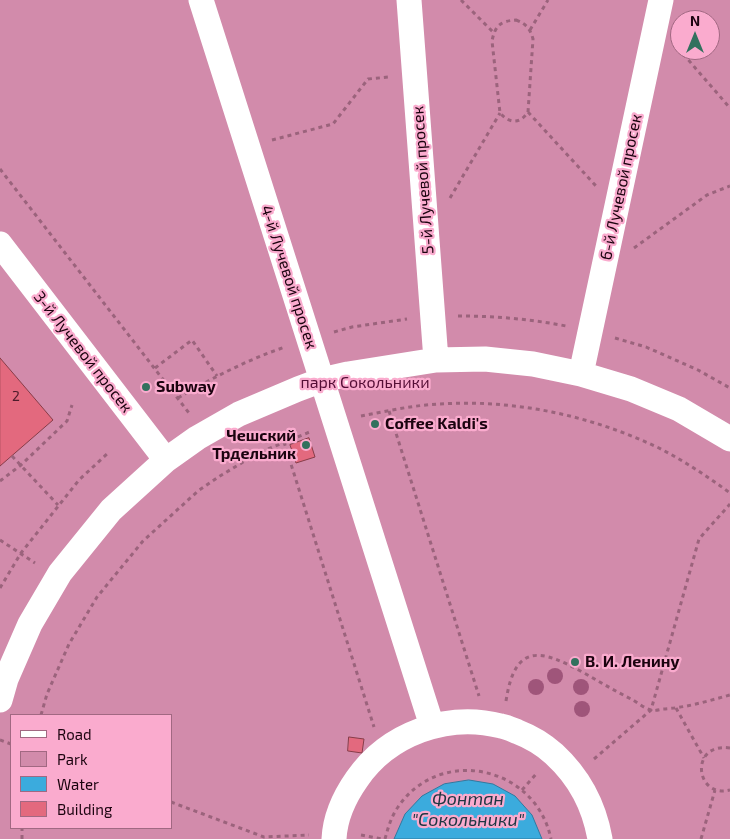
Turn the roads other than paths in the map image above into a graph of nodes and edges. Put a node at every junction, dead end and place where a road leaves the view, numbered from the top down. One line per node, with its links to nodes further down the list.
1 (201, 0): 7 (street, 4-й Лучевой просек)
2 (409, 0): 5 (street, 5-й Лучевой просек)
3 (659, 10): 6 (street, 6-й Лучевой просек)
4 (0, 244): 9 (street, 3-й Лучевой просек)
5 (436, 360): 6 (street); 7 (street)
6 (581, 374): 8 (street)
7 (322, 380): 9 (street); 11 (street, 4-й Лучевой просек)
8 (730, 439)
9 (166, 460): 10 (street)
10 (0, 700)
11 (432, 726): 12 (street); 13 (street)
12 (334, 836)
13 (600, 839)

